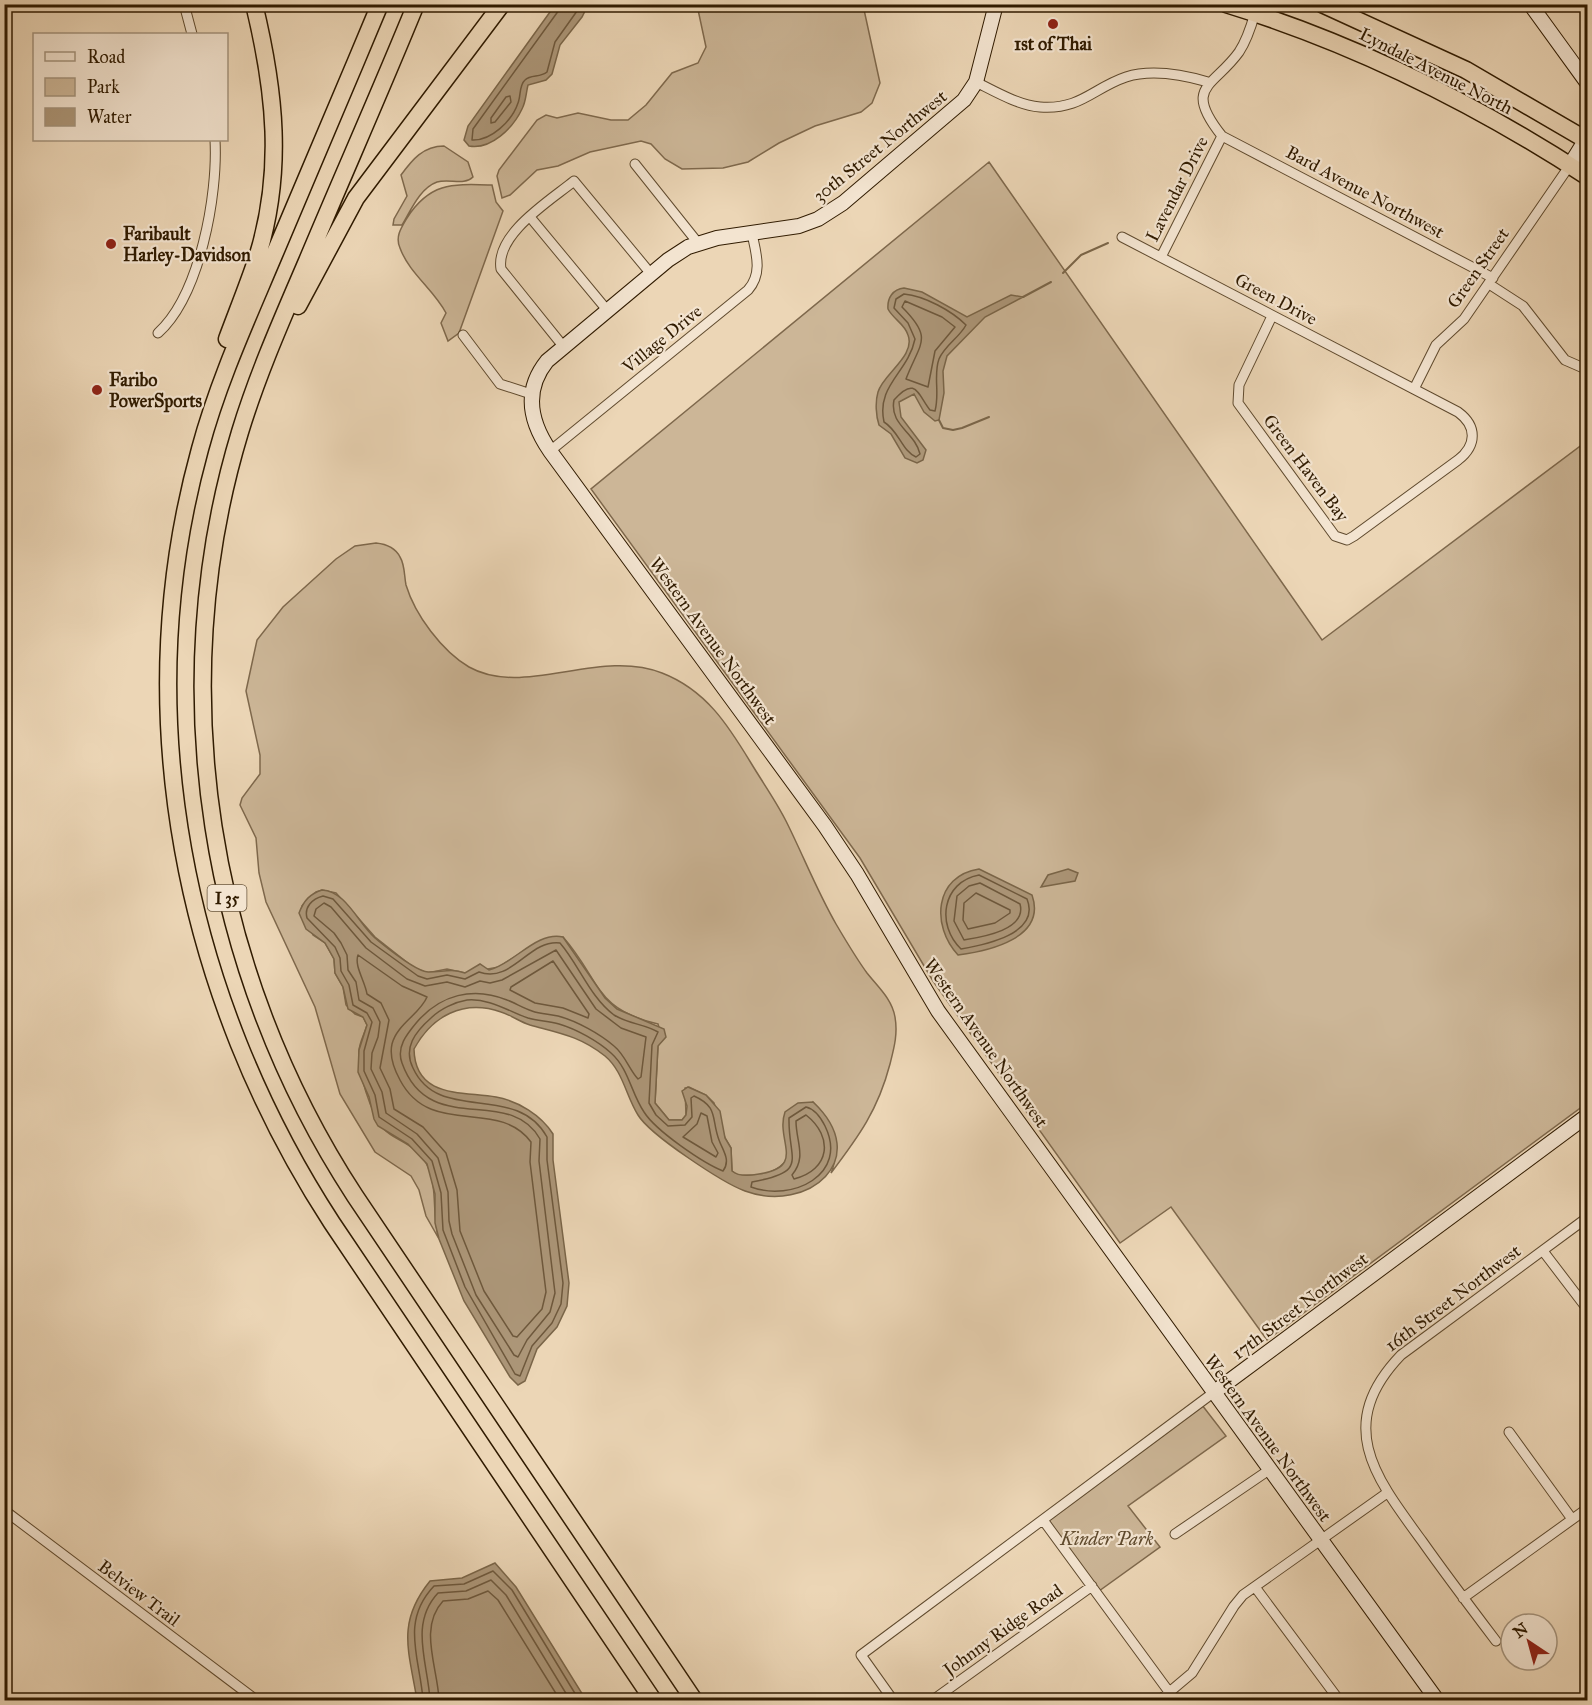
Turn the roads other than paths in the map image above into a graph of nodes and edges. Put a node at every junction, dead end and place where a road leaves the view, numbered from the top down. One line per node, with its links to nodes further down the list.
1 (184, 4): 11 (street)
2 (254, 4): 38 (highway)
3 (380, 4): 38 (highway, I 35)
4 (416, 4): 36 (highway, I 35)
5 (502, 4): 36 (highway)
6 (996, 4): 12 (street, 30th Street Northwest)
7 (1226, 4): 10 (highway, Lyndale Avenue North)
8 (1322, 4): 16 (highway, Lyndale Avenue North)
9 (1530, 4): 14 (street)
10 (1255, 13): 13 (street); 19 (highway, Lyndale Avenue North)
11 (192, 33)
12 (976, 82): 13 (street); 22 (street, 30th Street Northwest)
13 (1208, 82): 15 (street)
14 (1587, 84)
15 (1222, 136): 25 (street, Lavendar Drive); 27 (street, Bard Avenue Northwest)
16 (1587, 139): 19 (street)
17 (215, 141): 30 (street)
18 (634, 164): 24 (street)
19 (1570, 165): 20 (highway, Lyndale Avenue North); 27 (street, Green Street)
20 (1587, 177)
21 (530, 217): 26 (street); 28 (street); 32 (street)
22 (752, 234): 24 (street, 30th Street Northwest); 37 (street, Village Drive)
23 (1122, 237): 25 (street, Green Drive)
24 (698, 243): 26 (street, 30th Street Northwest)
25 (1161, 257): 29 (street, Green Drive)
26 (651, 274): 28 (street, 30th Street Northwest)
27 (1491, 281): 33 (street, Bard Avenue Northwest); 34 (street, Green Street)
28 (607, 310): 32 (street, 30th Street Northwest)
29 (1272, 316): 34 (street, Green Drive); 34 (street, Green Haven Bay)
30 (158, 333)
31 (463, 334): 35 (street)
32 (563, 346): 35 (street, 30th Street Northwest)
33 (1587, 370)
34 (1414, 389)
35 (531, 394): 37 (street, Western Avenue Northwest)
36 (250, 403): 60 (highway, I 35)
37 (550, 451): 43 (street, Western Avenue Northwest)
38 (186, 504): 59 (highway, I 35)
39 (1587, 1115): 43 (street, 17th Street Northwest)
40 (1587, 1217): 41 (street, 16th Street Northwest)
41 (1543, 1251): 42 (street); 46 (street, 16th Street Northwest)
42 (1587, 1310)
43 (1213, 1393): 45 (street, Western Avenue Northwest); 50 (street, 17th Street Northwest)
44 (1509, 1432): 49 (street)
45 (1269, 1470): 51 (street); 52 (street, Western Avenue Northwest)
46 (1387, 1493): 52 (street); 55 (street, 16th Street Northwest)
47 (1587, 1508): 49 (street)
48 (4, 1510): 58 (street, Belview Trail)
49 (1572, 1519): 55 (street)
50 (1043, 1520): 53 (street); 61 (street, 17th Street Northwest)
51 (1175, 1534)
52 (1320, 1540): 54 (street); 65 (street, Western Avenue Northwest)
53 (1092, 1586): 57 (street); 62 (street, Johnny Ridge Road)
54 (1255, 1587): 57 (street); 64 (street)
55 (1463, 1598): 56 (street, 16th Street Northwest)
56 (1496, 1641)
57 (1172, 1697): 63 (street)
58 (256, 1701)
59 (654, 1701)
60 (694, 1701)
61 (893, 1701)
62 (933, 1701)
63 (1160, 1701)
64 (1339, 1701)
65 (1437, 1701)

